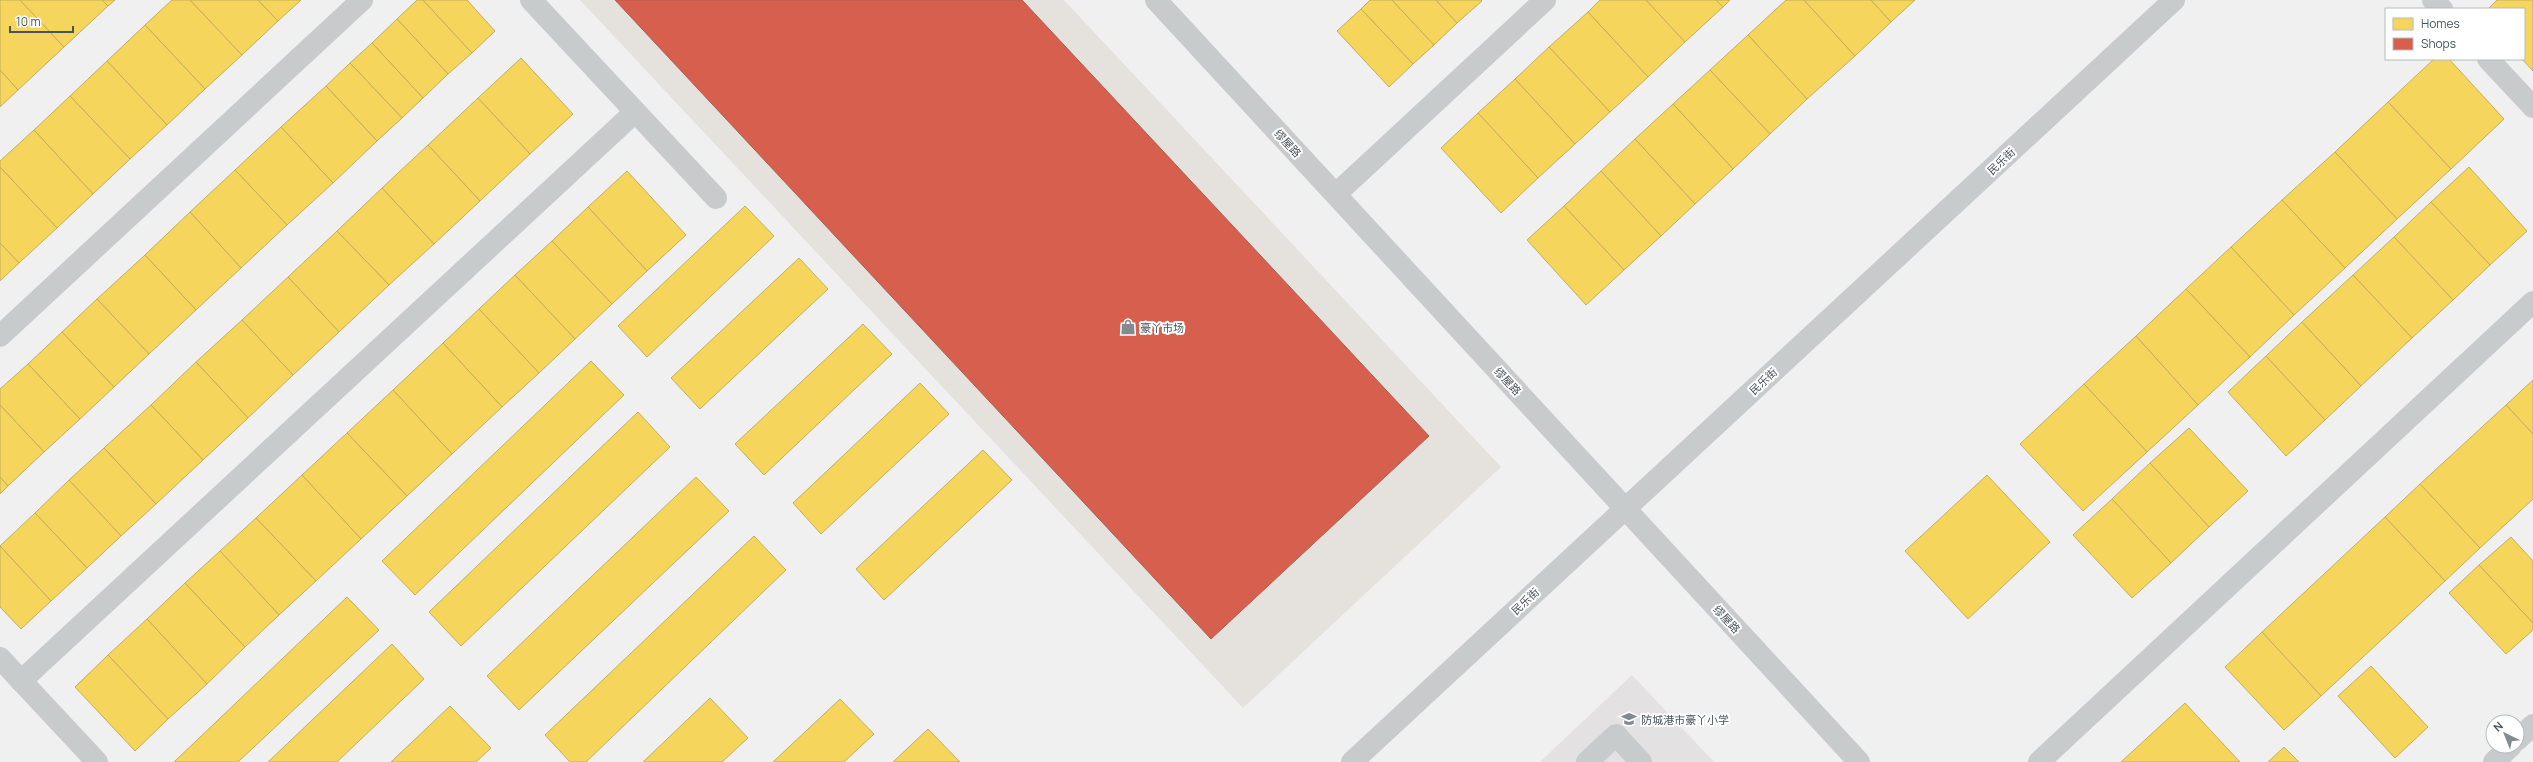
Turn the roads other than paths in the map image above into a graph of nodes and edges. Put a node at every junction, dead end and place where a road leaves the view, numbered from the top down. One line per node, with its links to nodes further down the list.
1 (362, 0): 14 (street)
2 (531, 0): 10 (street)
3 (1156, 0): 11 (street, 缪屋路)
4 (1545, 0): 11 (street)
5 (2174, 0): 15 (street, 民乐街)
6 (2433, 0): 7 (street)
7 (2441, 8)
8 (2489, 60): 9 (street)
9 (2533, 107)
10 (635, 112): 12 (street); 17 (street)
11 (1336, 194): 15 (street, 缪屋路)
12 (716, 198)
13 (2533, 302): 26 (street)
14 (0, 336)
15 (1625, 509): 22 (street, 民乐街); 25 (street, 缪屋路)
16 (0, 658): 17 (street)
17 (21, 681): 21 (street)
18 (2533, 725): 19 (street)
19 (2525, 732)
20 (2502, 754): 27 (street)
21 (97, 762)
22 (1352, 762)
23 (1587, 762): 24 (street)
24 (1641, 762)
25 (1859, 762)
26 (2038, 762)
27 (2494, 762)

